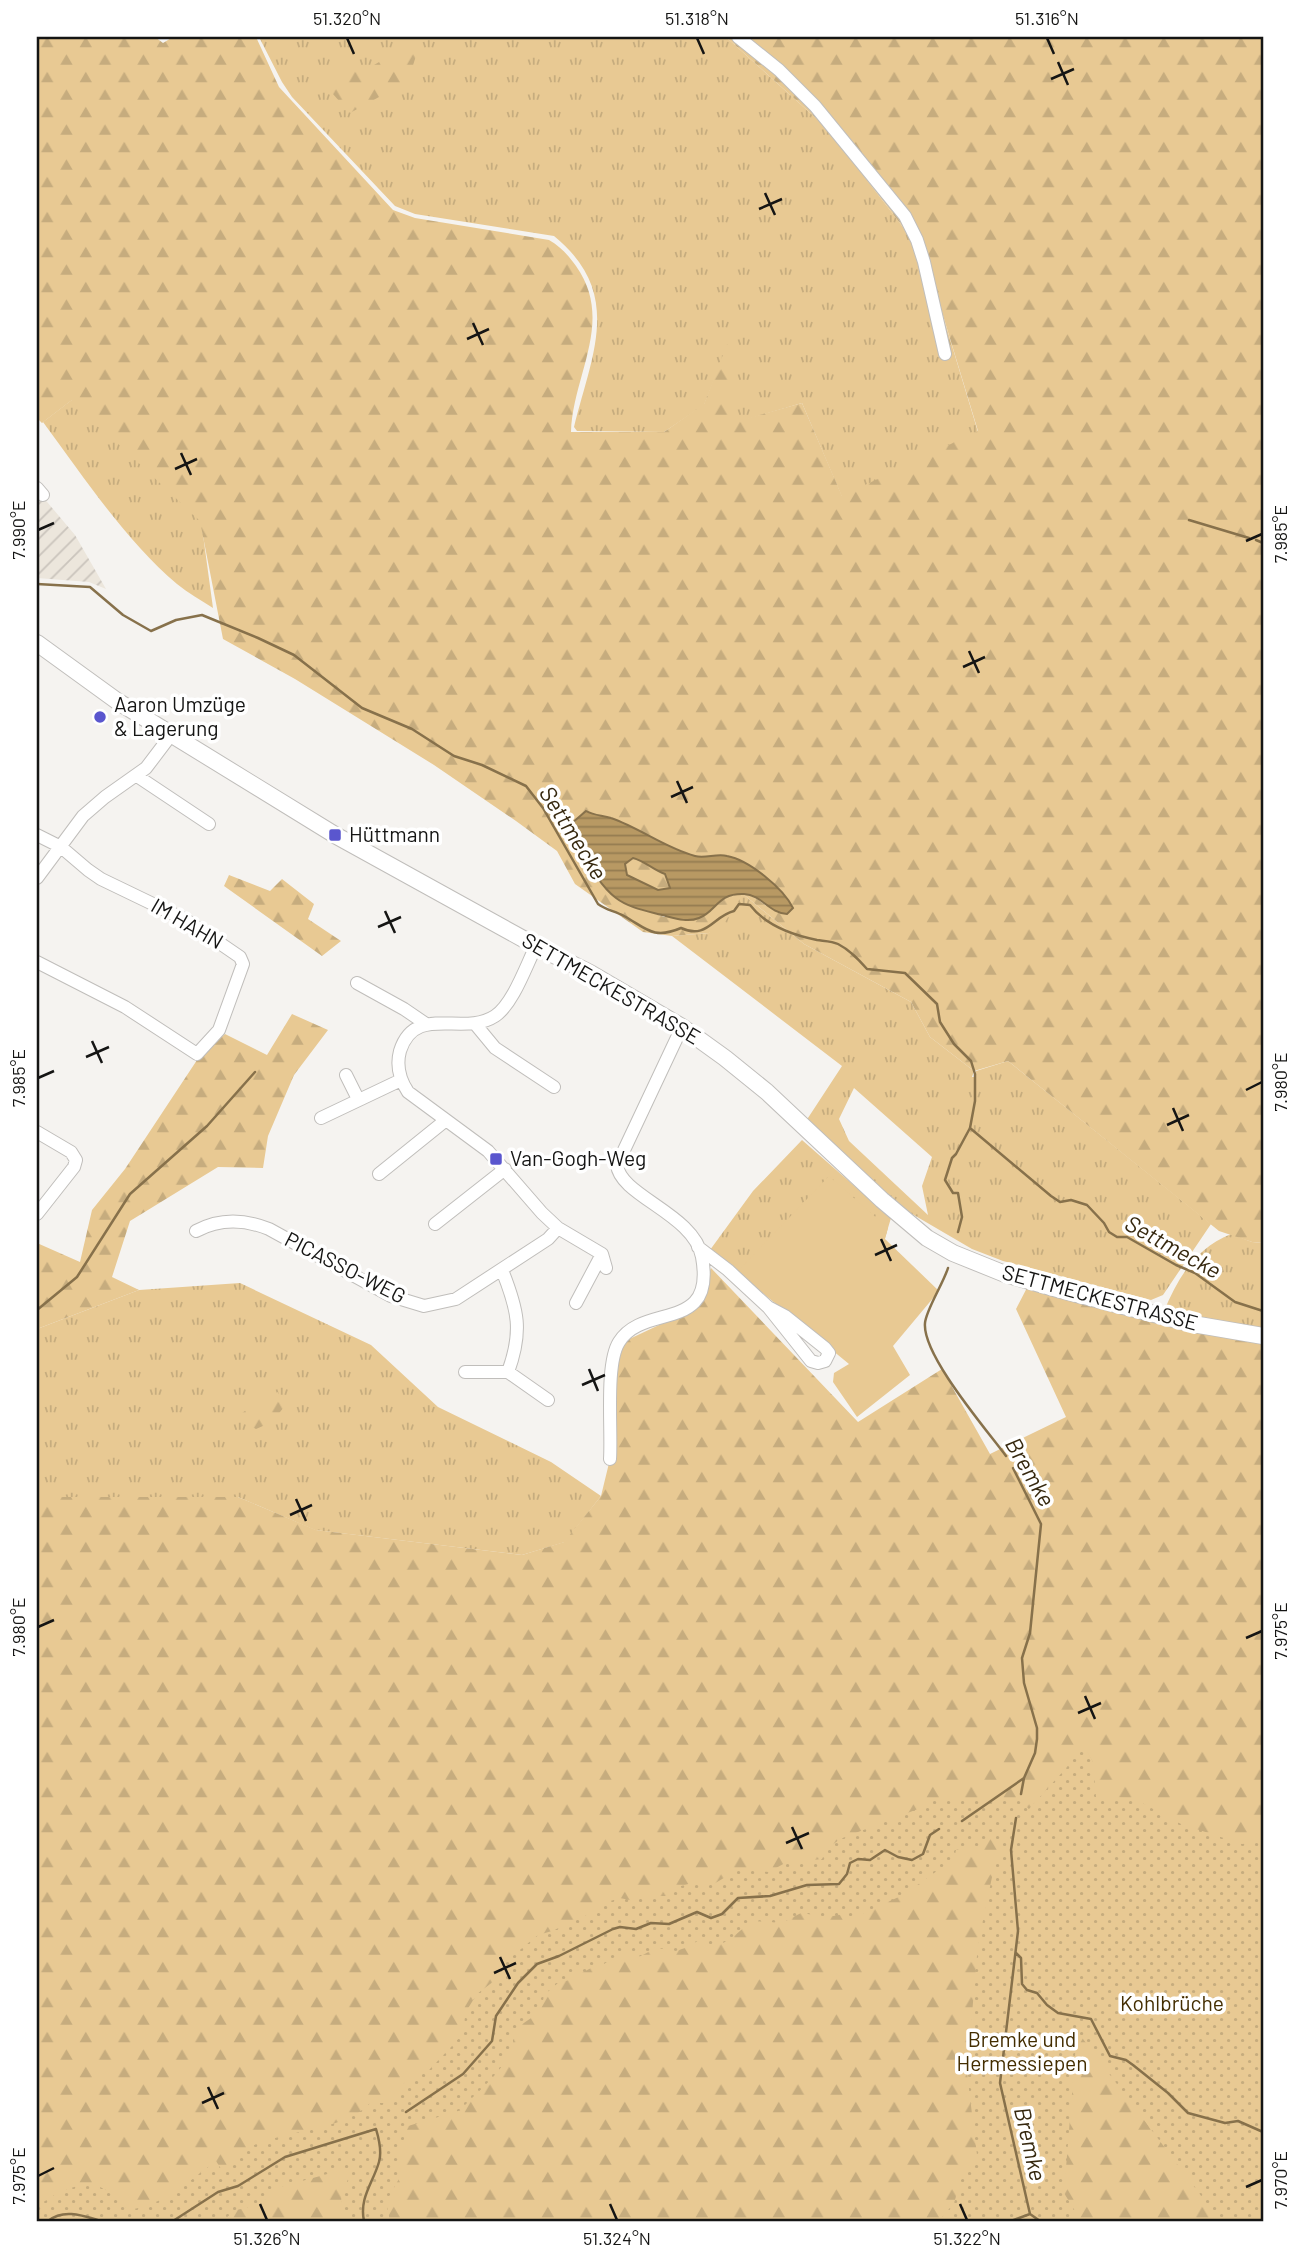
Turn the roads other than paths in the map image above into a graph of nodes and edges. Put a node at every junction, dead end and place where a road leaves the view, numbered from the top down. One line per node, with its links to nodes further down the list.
1 (738, 37): 2 (street)
2 (945, 355)
3 (37, 643): 4 (street, SETTMECKESTRASSE)
4 (171, 735): 5 (street); 10 (street, SETTMECKESTRASSE)
5 (137, 776): 6 (street); 8 (street)
6 (209, 824)
7 (37, 835): 8 (street)
8 (61, 847): 9 (street); 11 (street, IM HAHN)
9 (37, 878)
10 (536, 946): 14 (street); 15 (street, SETTMECKESTRASSE)
11 (37, 962)
12 (357, 983): 13 (street)
13 (426, 1024): 14 (street); 17 (street)
14 (476, 1025): 18 (street)
15 (682, 1027): 29 (street); 35 (street, SETTMECKESTRASSE)
16 (346, 1075): 19 (street)
17 (401, 1080): 19 (street); 21 (street)
18 (554, 1087)
19 (358, 1099): 20 (street)
20 (321, 1118)
21 (446, 1120): 23 (street); 24 (street)
22 (37, 1132): 25 (street)
23 (505, 1170): 26 (street); 27 (street)
24 (380, 1174)
25 (37, 1214)
26 (435, 1224)
27 (558, 1228): 30 (street); 32 (street, PICASSO-WEG)
28 (196, 1231): 32 (street, PICASSO-WEG)
29 (698, 1247): 34 (street); 39 (street)
30 (602, 1254): 31 (street); 33 (street)
31 (606, 1268)
32 (502, 1270): 37 (street)
33 (576, 1303)
34 (768, 1307): 34 (street)
35 (1263, 1336)
36 (465, 1372): 37 (street)
37 (508, 1372): 38 (street)
38 (548, 1400)
39 (610, 1459)

